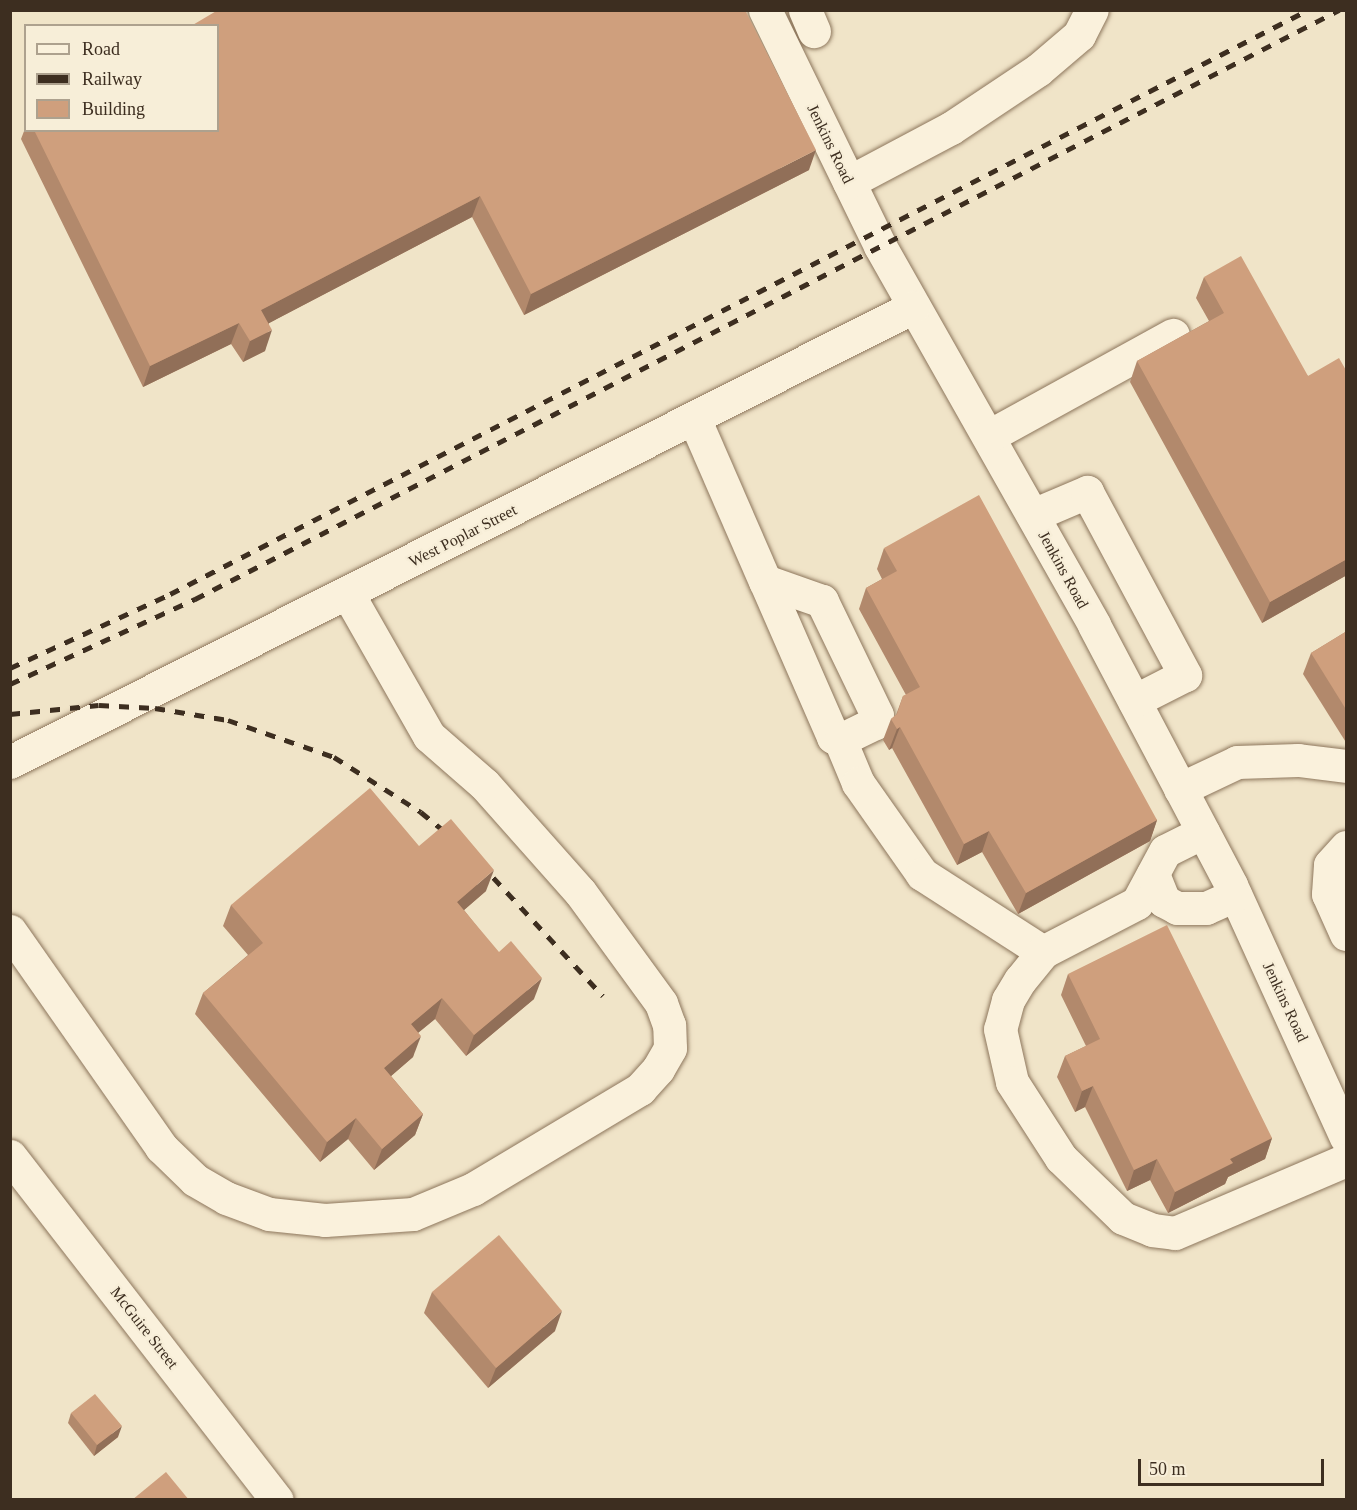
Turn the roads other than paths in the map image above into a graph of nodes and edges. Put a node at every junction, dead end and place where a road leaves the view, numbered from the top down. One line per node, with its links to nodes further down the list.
1 (765, 10): 3 (street, Jenkins Road)
2 (1092, 10): 3 (street)
3 (849, 182): 4 (street, Jenkins Road)
4 (912, 306): 6 (street, West Poplar Street); 7 (street, Jenkins Road)
5 (1173, 335): 7 (street)
6 (694, 418): 9 (street); 10 (street, West Poplar Street)
7 (989, 436): 8 (street, Jenkins Road)
8 (1033, 514): 11 (street, Jenkins Road); 11 (street)
9 (765, 581): 12 (street); 12 (street)
10 (348, 594): 13 (street, West Poplar Street); 20 (street)
11 (1134, 701): 15 (street, Jenkins Road)
12 (840, 740): 22 (street)
13 (10, 762)
14 (1347, 766): 15 (street)
15 (1180, 789): 16 (street, Jenkins Road)
16 (1203, 832): 18 (street); 19 (street, Jenkins Road)
17 (1347, 847): 21 (street)
18 (1153, 874): 19 (street); 22 (street)
19 (1235, 895): 23 (street, Jenkins Road)
20 (10, 931)
21 (1347, 934)
22 (1043, 952): 25 (street)
23 (1347, 1137)
24 (10, 1156): 26 (street, McGuire Street)
25 (1347, 1160)
26 (277, 1500)

